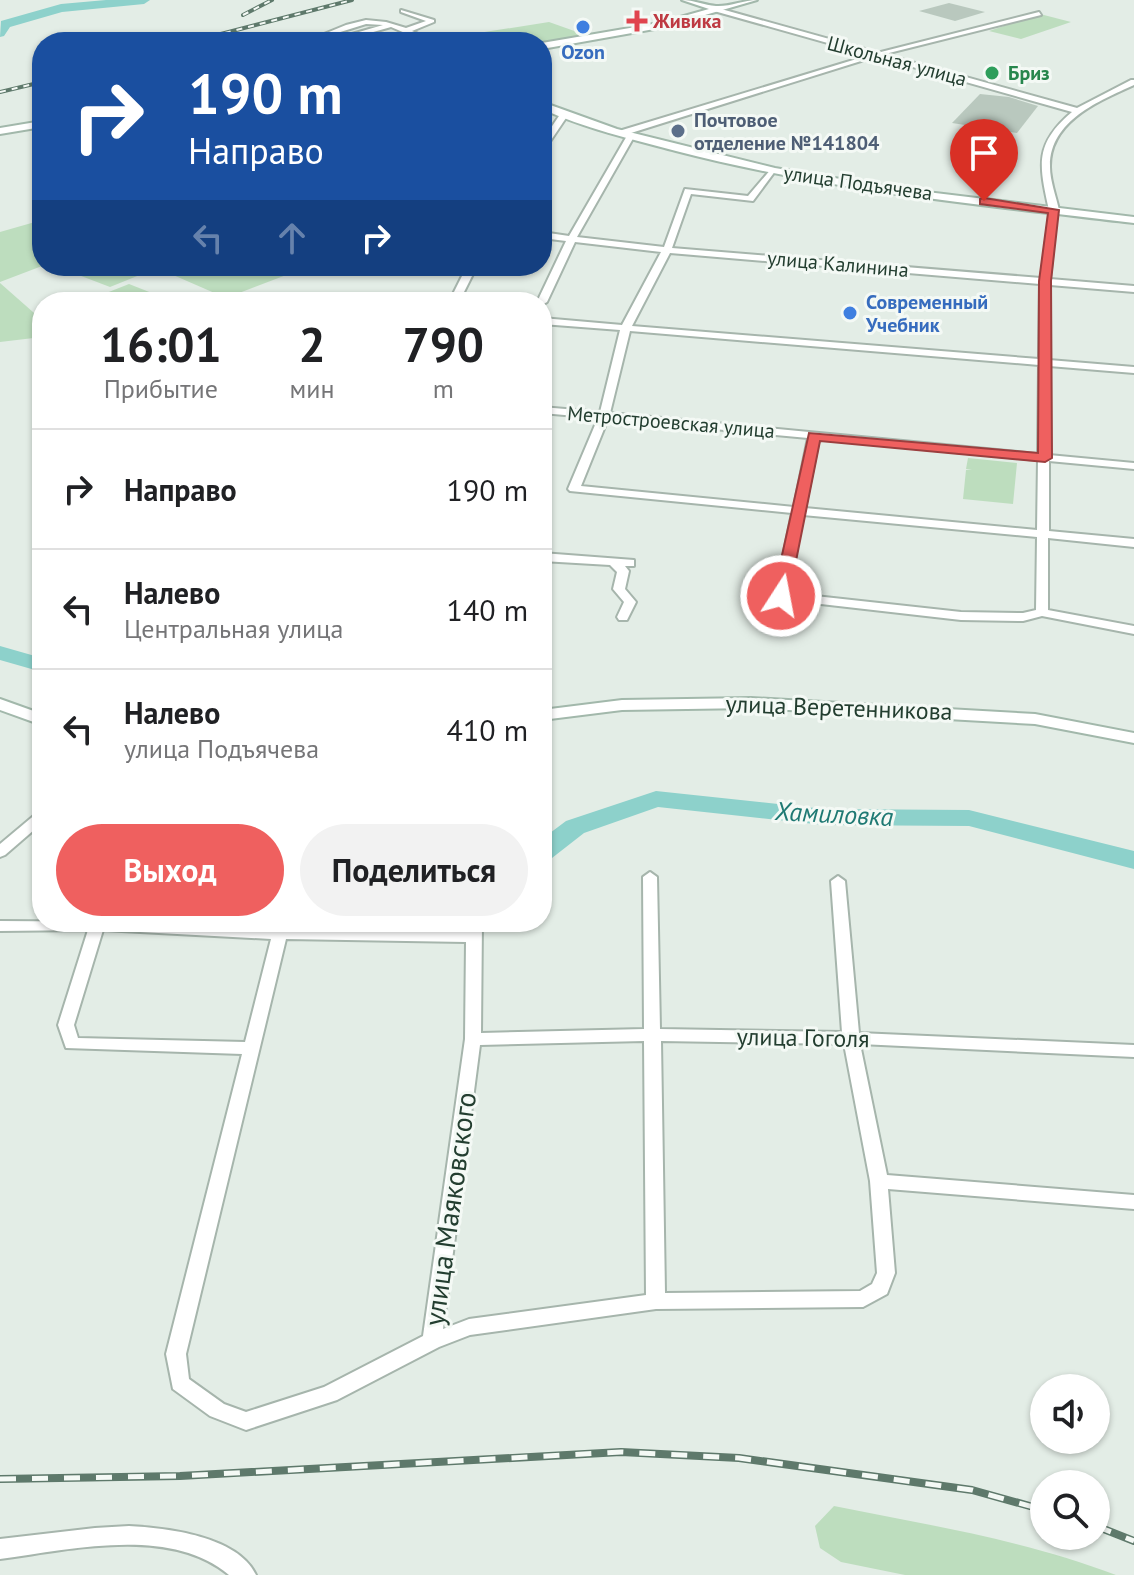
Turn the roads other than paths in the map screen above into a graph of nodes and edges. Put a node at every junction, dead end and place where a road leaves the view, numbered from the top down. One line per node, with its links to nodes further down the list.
1 (686, 0): 3 (main road)
2 (753, 0): 3 (main road)
3 (717, 9): 12 (main road); 13 (street, Школьная улица)
4 (403, 11): 7 (street)
5 (1039, 14): 13 (street)
6 (388, 26): 7 (street); 8 (street); 9 (street)
7 (402, 30): 10 (street); 11 (street)
8 (331, 32)
9 (366, 32)
10 (394, 32)
11 (407, 32)
12 (552, 44)
13 (875, 55): 16 (street, Школьная улица); 21 (street)
14 (1134, 83): 16 (street)
15 (552, 110): 17 (main road, улица Подъячева)
16 (1079, 111): 23 (street)
17 (564, 115): 20 (street); 21 (main road, улица Подъячева)
18 (32, 126): 19 (main road)
19 (0, 131)
20 (552, 132)
21 (626, 134): 22 (main road, улица Подъячева); 26 (street)
22 (772, 170): 23 (main road, улица Подъячева); 27 (street)
23 (1054, 210): 24 (main road, улица Подъячева); 28 (street)
24 (1134, 220)
25 (552, 236): 26 (street, улица Калинина)
26 (572, 238): 27 (street, улица Калинина); 30 (street)
27 (667, 250): 28 (street, улица Калинина); 32 (street)
28 (1045, 281): 29 (street, улица Калинина); 33 (street)
29 (1134, 289)
30 (547, 292)
31 (552, 322): 32 (street)
32 (626, 327): 33 (street); 36 (street)
33 (1045, 363): 34 (street); 38 (street)
34 (1134, 370)
35 (552, 411): 36 (street, Метростроевская улица)
36 (604, 416): 37 (street, Метростроевская улица); 40 (street)
37 (814, 436): 38 (street, Метростроевская улица); 40 (street)
38 (1045, 458): 39 (street, Метростроевская улица); 41 (street)
39 (1134, 466)
40 (797, 512): 41 (street); 46 (street)
41 (1041, 534): 42 (street); 46 (street)
42 (1134, 543)
43 (552, 559): 44 (street)
44 (613, 562): 45 (street); 47 (street)
45 (630, 563)
46 (1042, 612): 48 (street)
47 (623, 617)
48 (1134, 630)
49 (0, 704): 51 (main road)
50 (552, 714): 52 (main road, улица Веретенникова)
51 (32, 716)
52 (1134, 738)
53 (32, 825): 54 (street)
54 (0, 852)
55 (650, 877): 64 (street)
56 (838, 881): 65 (street)
57 (0, 926): 58 (street)
58 (32, 926)
59 (95, 932): 67 (street)
60 (239, 932): 63 (street)
61 (376, 932): 63 (street)
62 (473, 932): 66 (street, улица Маяковского)
63 (280, 934): 67 (street)
64 (654, 1035): 65 (street, улица Гоголя); 66 (street, улица Гоголя); 71 (street)
65 (851, 1038): 68 (street, улица Гоголя); 69 (street)
66 (473, 1039): 72 (street, улица Маяковского)
67 (253, 1048): 72 (street, улица Маяковского)
68 (1134, 1051)
69 (879, 1181): 70 (street); 71 (street)
70 (1134, 1202)
71 (656, 1301): 72 (street)
72 (432, 1341)
73 (0, 1549): 74 (street)
74 (245, 1575)

